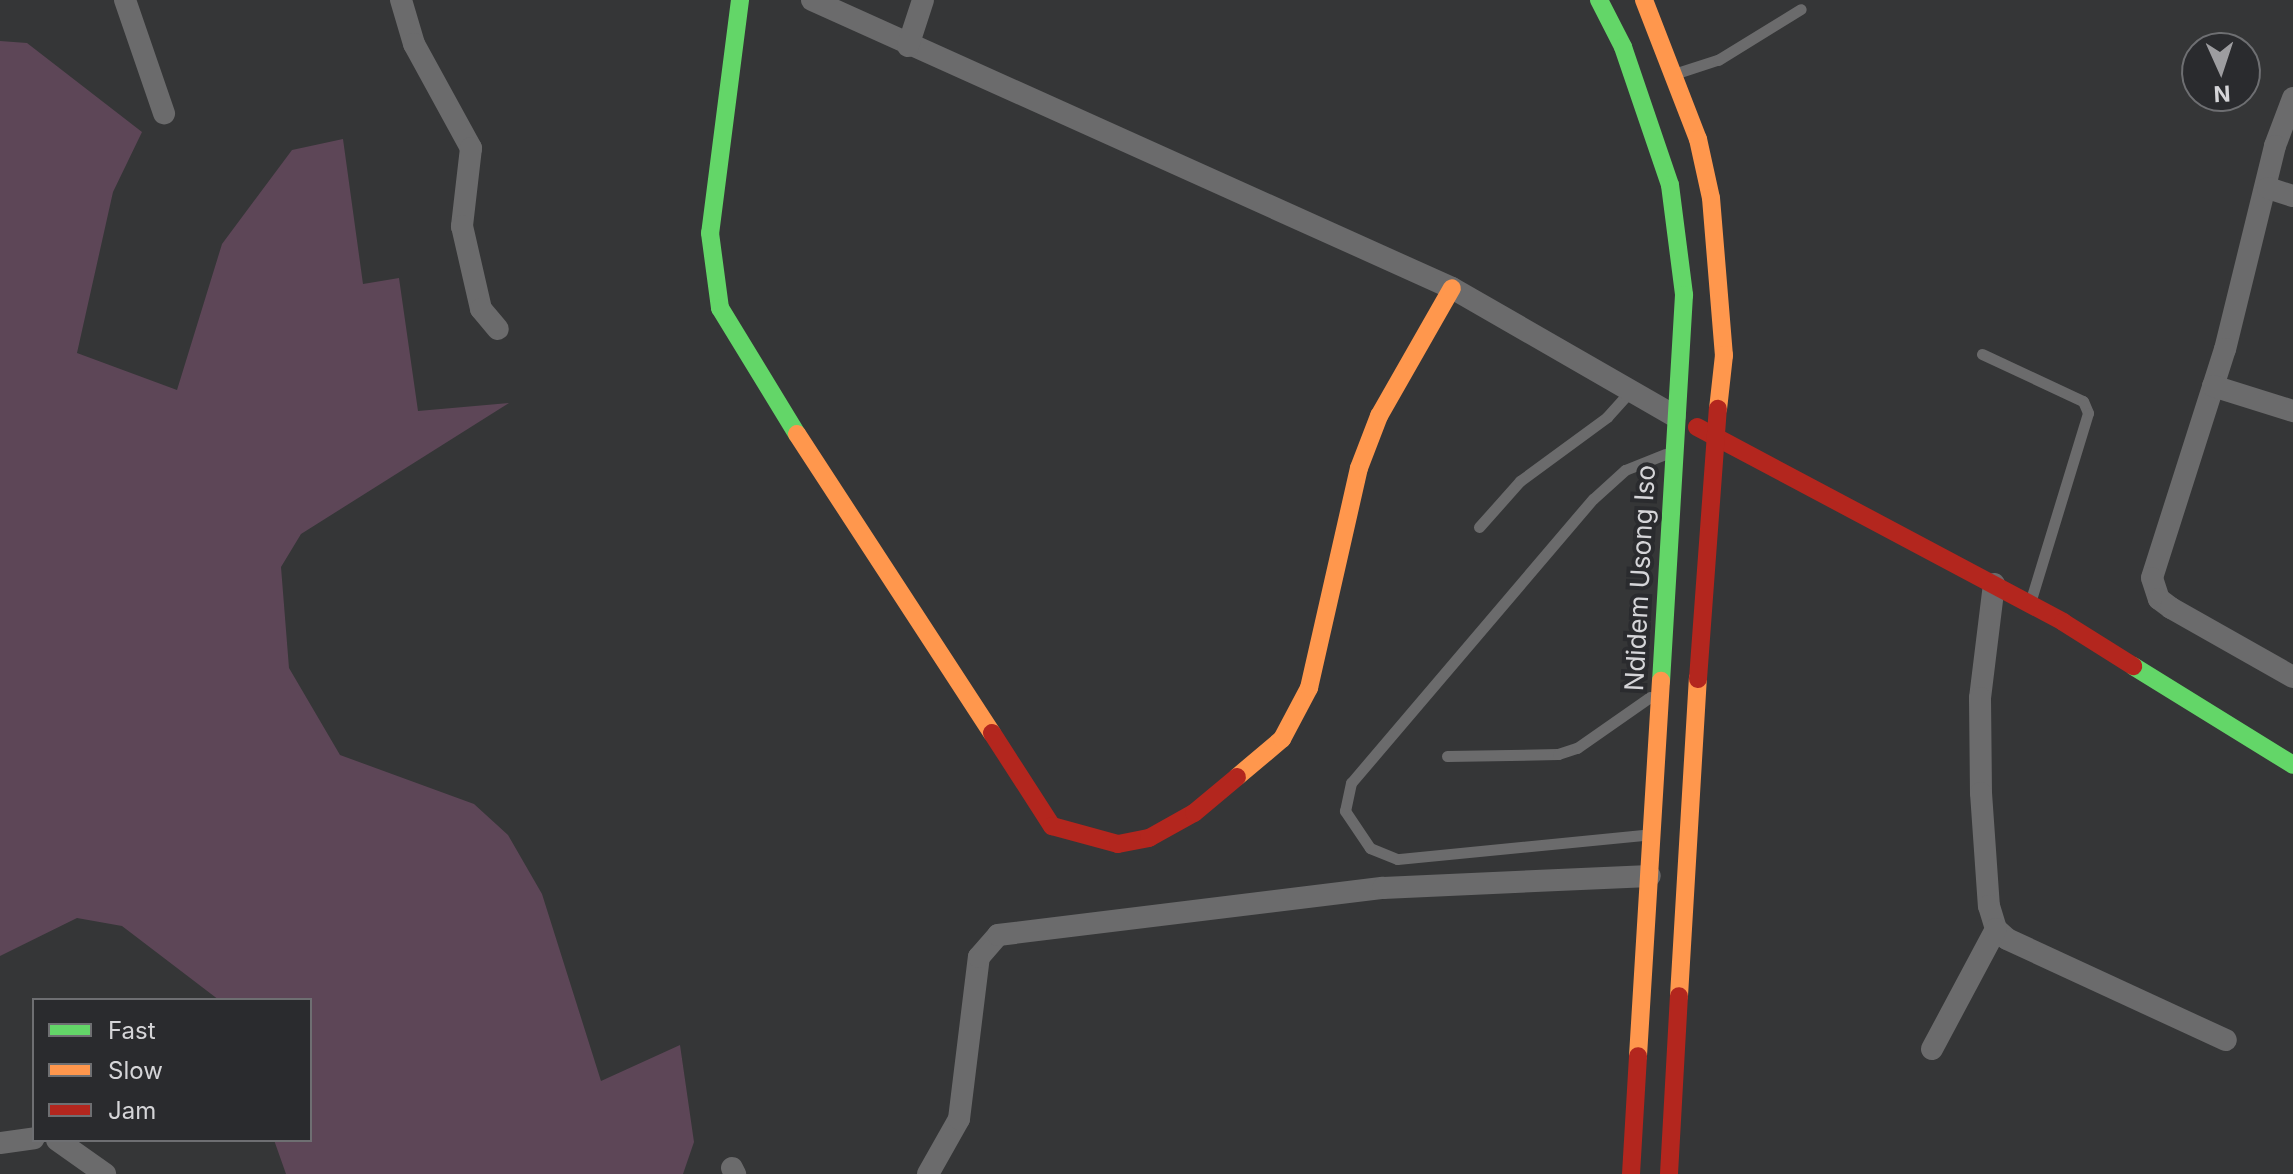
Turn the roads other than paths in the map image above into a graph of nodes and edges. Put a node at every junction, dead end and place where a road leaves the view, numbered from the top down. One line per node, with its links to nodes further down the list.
1 (125, 0): 12 (street)
2 (401, 0): 16 (street)
3 (740, 0): 15 (main road)
4 (812, 0): 9 (street)
5 (923, 0): 9 (street)
6 (1599, 0): 21 (main road, Ndidem Usong Iso)
7 (1644, 0): 10 (main road)
8 (1801, 9): 10 (lane)
9 (908, 46): 15 (street)
10 (1676, 73): 22 (main road)
11 (2293, 98): 13 (street)
12 (164, 113)
13 (2268, 188): 14 (street); 18 (street)
14 (2293, 196)
15 (1452, 288): 19 (street)
16 (498, 329)
17 (1982, 354): 26 (lane)
18 (2213, 386): 20 (street); 27 (street)
19 (1631, 390): 21 (street); 24 (lane)
20 (2293, 411)
21 (1675, 416): 22 (main road); 23 (main road, Ndidem Usong Iso)
22 (1716, 436): 25 (main road); 42 (main road)
23 (1674, 451): 28 (main road, Ndidem Usong Iso); 31 (lane)
24 (1479, 527)
25 (1994, 584): 26 (main road); 33 (street)
26 (2030, 604): 30 (main road)
27 (2293, 677)
28 (1660, 690): 29 (lane); 31 (main road, Ndidem Usong Iso)
29 (1447, 756)
30 (2293, 765)
31 (1653, 834): 32 (main road, Ndidem Usong Iso)
32 (1650, 876): 40 (street); 41 (main road, Ndidem Usong Iso)
33 (1996, 929): 34 (street); 35 (street)
34 (2226, 1040)
35 (1932, 1049)
36 (32, 1138): 38 (street)
37 (60, 1142): 39 (street)
38 (0, 1143)
39 (105, 1174)
40 (928, 1174)
41 (1631, 1174)
42 (1669, 1174)

